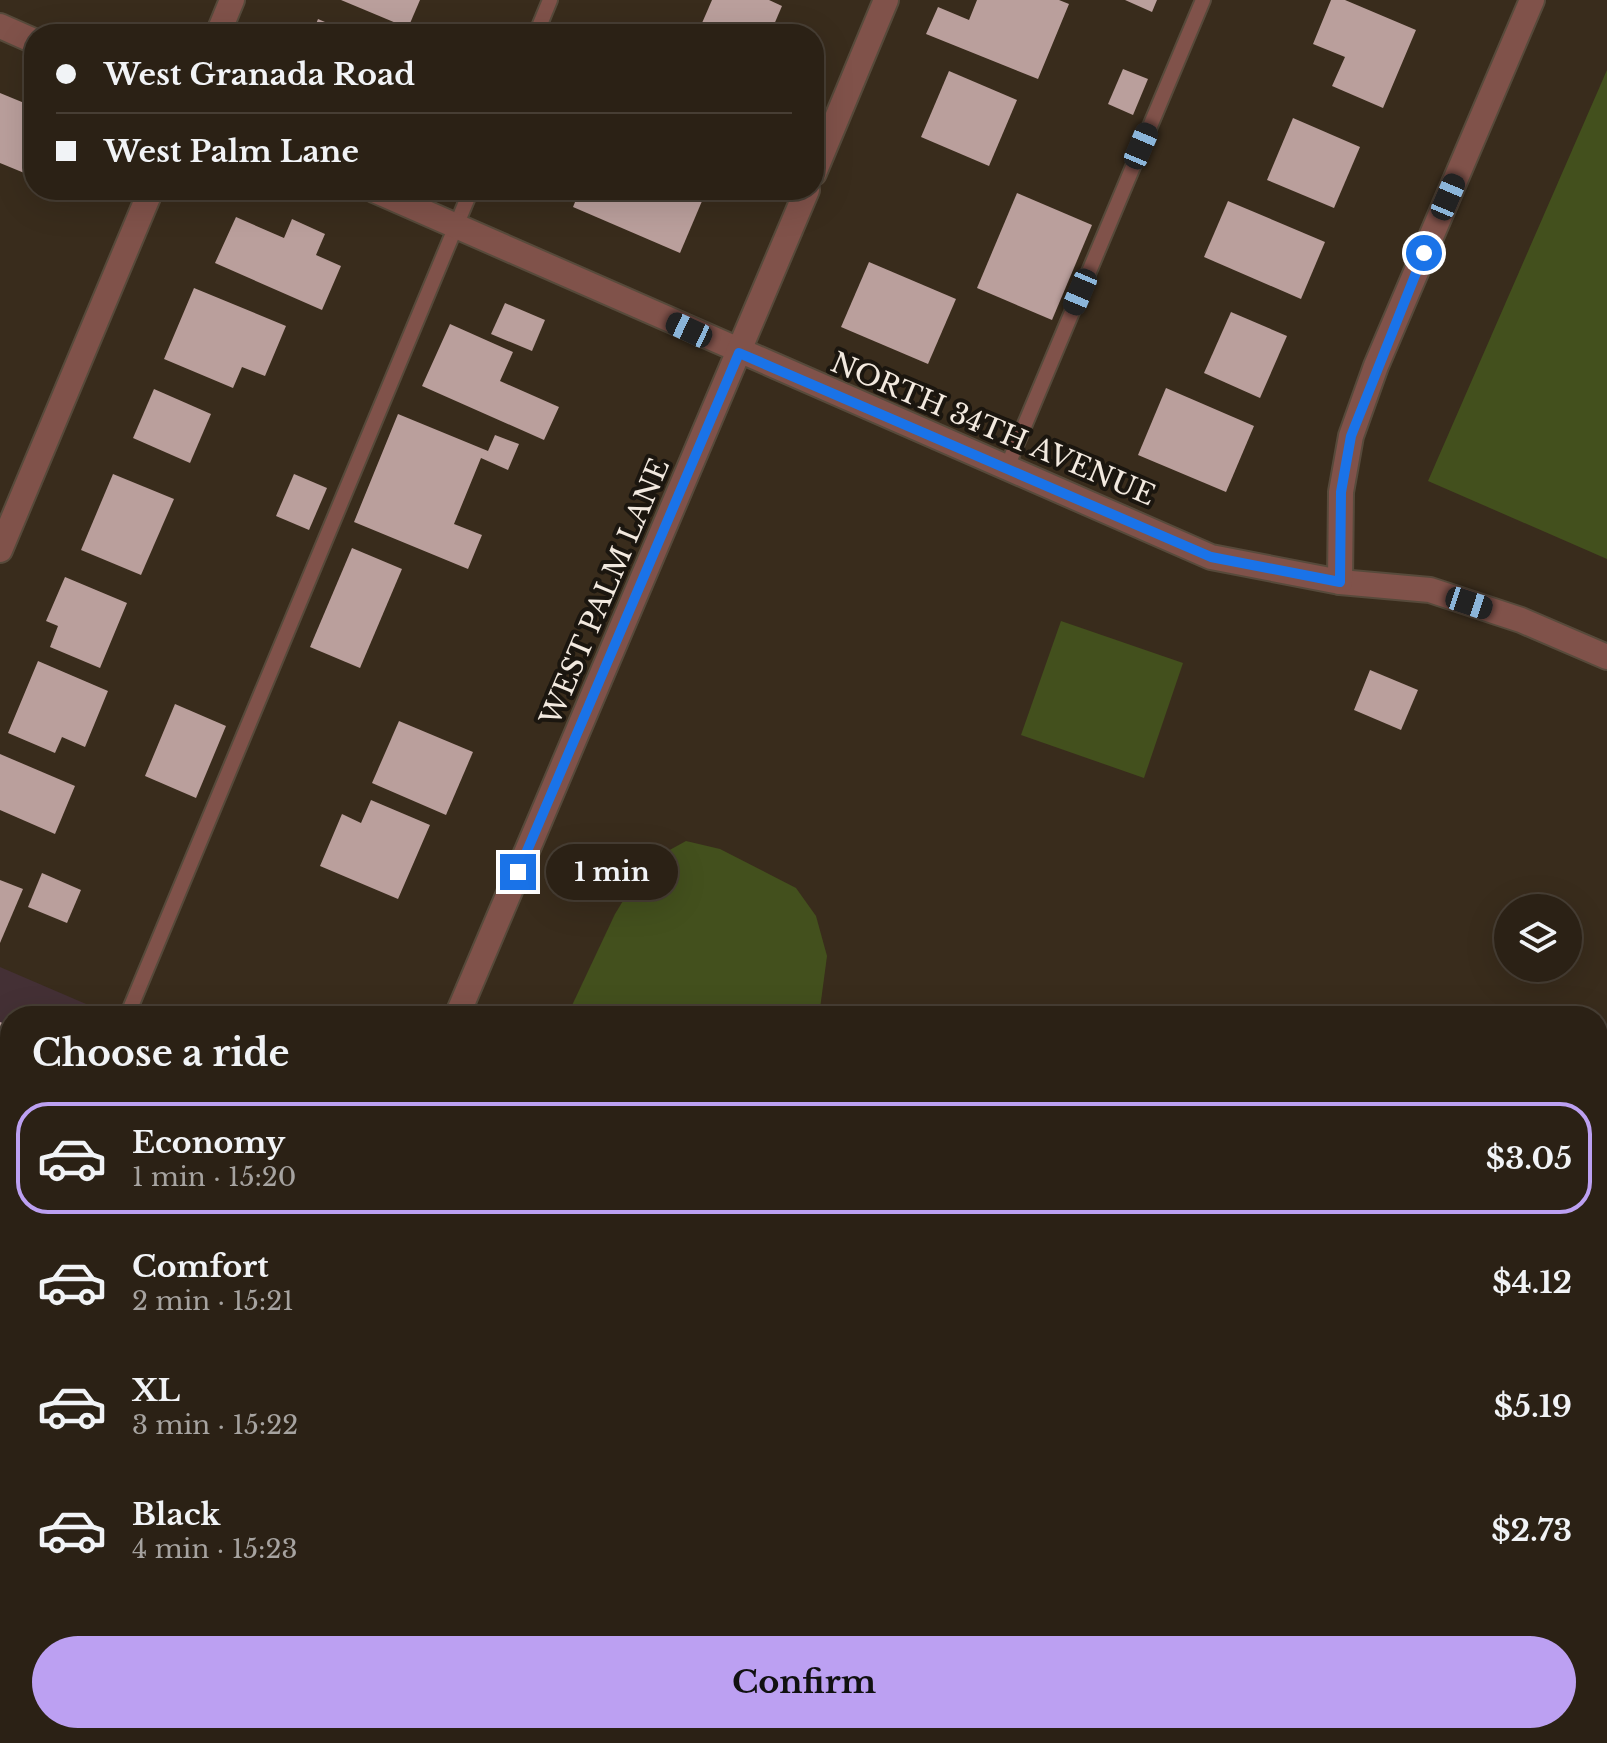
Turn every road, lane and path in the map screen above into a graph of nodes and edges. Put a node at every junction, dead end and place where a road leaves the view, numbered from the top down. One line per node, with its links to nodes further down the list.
1 (232, 0): 6 (street)
2 (550, 0): 7 (lane)
3 (886, 0): 10 (street)
4 (1203, 0): 17 (lane)
5 (1532, 0): 19 (street)
6 (222, 24)
7 (540, 24)
8 (0, 26): 9 (street)
9 (24, 37)
10 (824, 149)
11 (147, 200): 18 (street)
12 (397, 200): 15 (street, NORTH 34TH AVENUE)
13 (467, 200): 15 (lane)
14 (803, 200): 16 (street, WEST PALM LANE)
15 (456, 226): 16 (street, NORTH 34TH AVENUE); 21 (lane)
16 (739, 353): 17 (street, NORTH 34TH AVENUE); 22 (street, WEST PALM LANE)
17 (1007, 467): 19 (street, NORTH 34TH AVENUE)
18 (0, 550)
19 (1340, 582): 20 (street, NORTH 34TH AVENUE)
20 (1607, 657)
21 (131, 1006)
22 (461, 1006)

